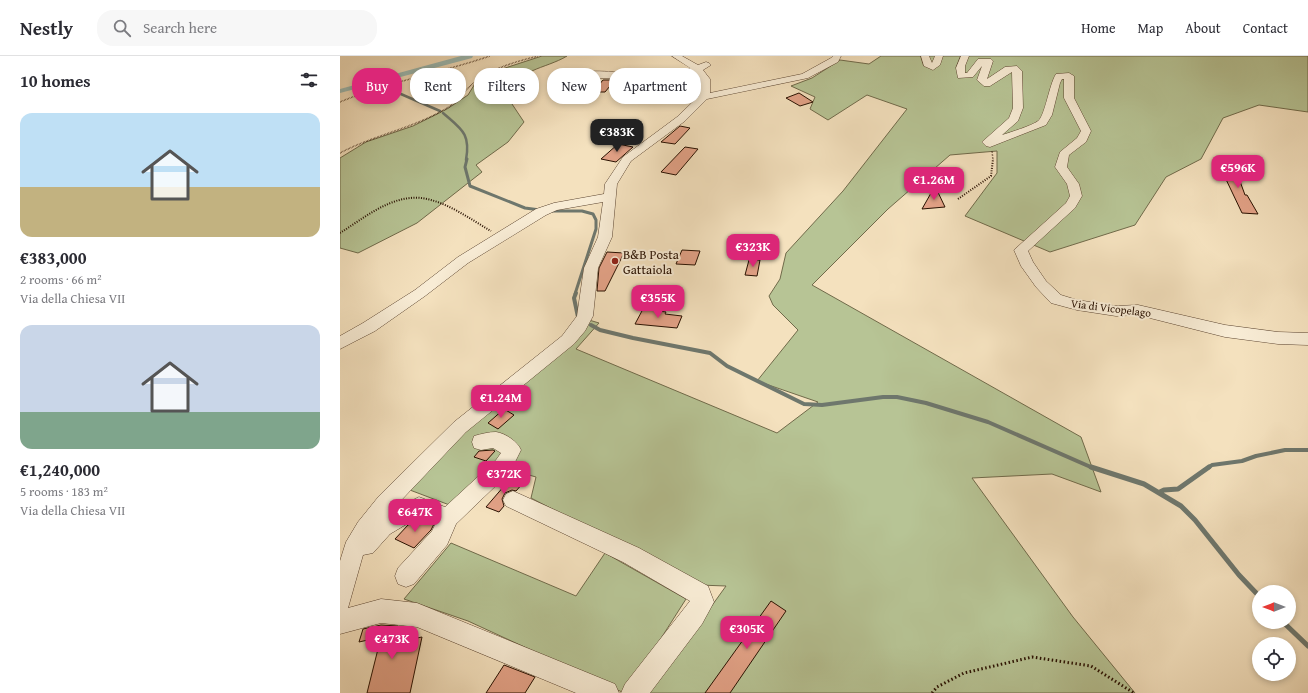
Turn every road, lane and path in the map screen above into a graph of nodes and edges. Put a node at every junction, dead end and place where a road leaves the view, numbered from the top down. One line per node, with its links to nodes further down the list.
1 (490, 56): 13 (path)
2 (538, 56): 15 (path)
3 (676, 56): 9 (street)
4 (837, 56): 12 (street)
5 (925, 56): 6 (street)
6 (939, 56)
7 (965, 56): 14 (street)
8 (706, 66): 10 (street)
9 (694, 68)
10 (699, 68)
11 (701, 74): 12 (street)
12 (704, 96): 16 (street)
13 (340, 102)
14 (994, 143): 17 (path); 20 (street, Via di Vicopelago)
15 (340, 154)
16 (609, 197): 19 (street); 25 (street)
17 (958, 199)
18 (340, 233): 19 (path)
19 (500, 236): 21 (street)
20 (1308, 339)
21 (340, 343)
22 (481, 442): 24 (street)
23 (512, 500): 30 (street)
24 (448, 518): 25 (street); 26 (street)
25 (351, 558): 27 (street)
26 (406, 576)
27 (340, 600)
28 (340, 622): 29 (street)
29 (606, 693)
30 (634, 693)
31 (932, 693): 32 (path)
32 (1134, 693)

